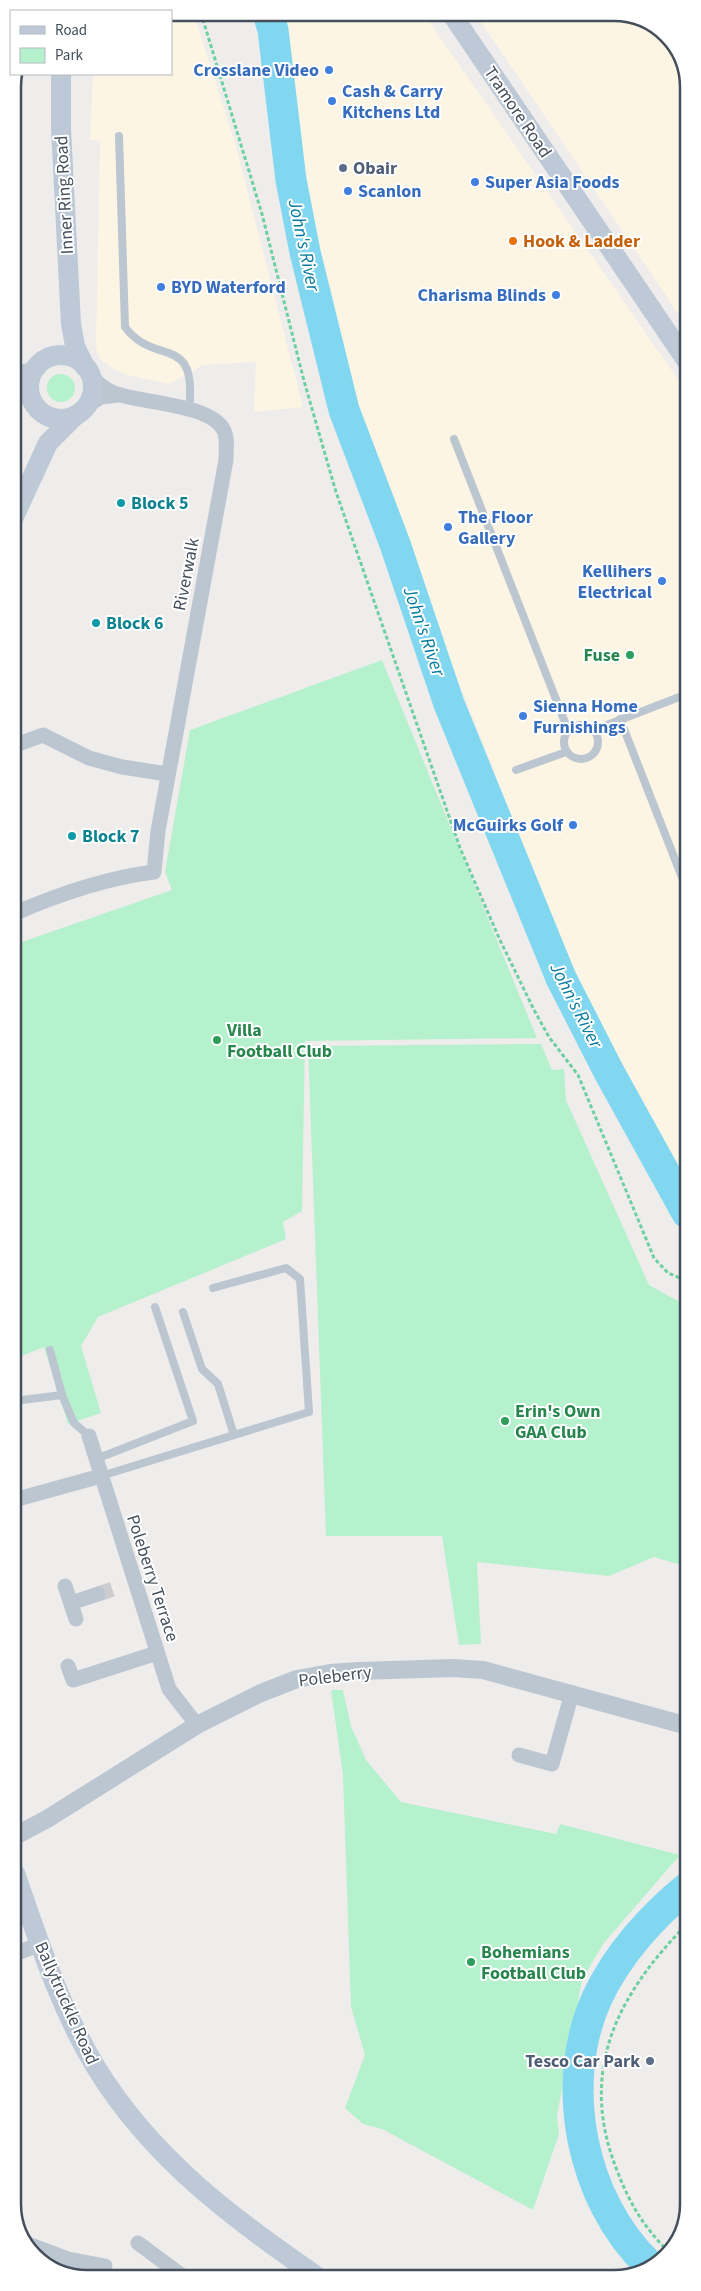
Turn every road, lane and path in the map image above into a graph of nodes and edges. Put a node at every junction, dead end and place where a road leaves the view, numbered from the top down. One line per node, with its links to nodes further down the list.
1 (204, 21): 28 (path)
2 (456, 21): 6 (main road, Tramore Road)
3 (61, 75): 5 (main road, Inner Ring Road)
4 (118, 136): 13 (lane)
5 (70, 316): 7 (main road, Inner Ring Road); 8 (main road, Inner Ring Road)
6 (680, 351)
7 (41, 363): 8 (main road); 9 (street); 12 (main road)
8 (88, 370): 11 (street); 14 (main road)
9 (21, 372)
10 (21, 388): 12 (street)
11 (122, 396): 13 (street, Riverwalk); 14 (street)
12 (32, 400): 14 (main road); 16 (main road)
13 (189, 410): 25 (street, Riverwalk)
14 (81, 411): 16 (main road)
15 (454, 439): 20 (lane)
16 (40, 459): 17 (main road)
17 (21, 501)
18 (680, 697): 19 (lane)
19 (620, 719): 21 (lane); 26 (lane)
20 (568, 730): 21 (lane); 23 (lane)
21 (594, 730): 23 (lane)
22 (21, 743): 25 (street)
23 (566, 752): 24 (lane)
24 (516, 770)
25 (168, 774): 27 (street, Riverwalk)
26 (680, 872)
27 (21, 911)
28 (680, 1278)
29 (213, 1288): 35 (lane)
30 (155, 1307): 37 (lane)
31 (183, 1312): 35 (lane)
32 (50, 1350): 33 (lane)
33 (62, 1395): 34 (lane); 36 (lane)
34 (21, 1401)
35 (234, 1435): 38 (lane)
36 (89, 1436): 37 (street, Poleberry Terrace)
37 (96, 1459): 38 (street, Poleberry Terrace)
38 (101, 1476): 39 (street); 44 (street, Poleberry Terrace)
39 (21, 1498)
40 (65, 1586): 42 (street)
41 (98, 1594): 42 (street)
42 (71, 1603): 43 (street)
43 (76, 1619)
44 (157, 1653): 45 (street); 48 (street, Poleberry Terrace)
45 (68, 1666)
46 (572, 1693): 47 (street, Poleberry); 48 (street, Poleberry); 49 (street)
47 (680, 1724)
48 (197, 1725): 50 (street, Poleberry)
49 (519, 1755)
50 (21, 1832)
51 (21, 1890): 53 (main road, Ballytruckle Road)
52 (680, 1932): 56 (path)
53 (40, 1944): 54 (street); 60 (main road, Ballytruckle Road)
54 (21, 1952)
55 (138, 2243): 59 (street)
56 (664, 2246)
57 (39, 2248): 58 (street)
58 (106, 2266)
59 (174, 2270)
60 (308, 2270)

